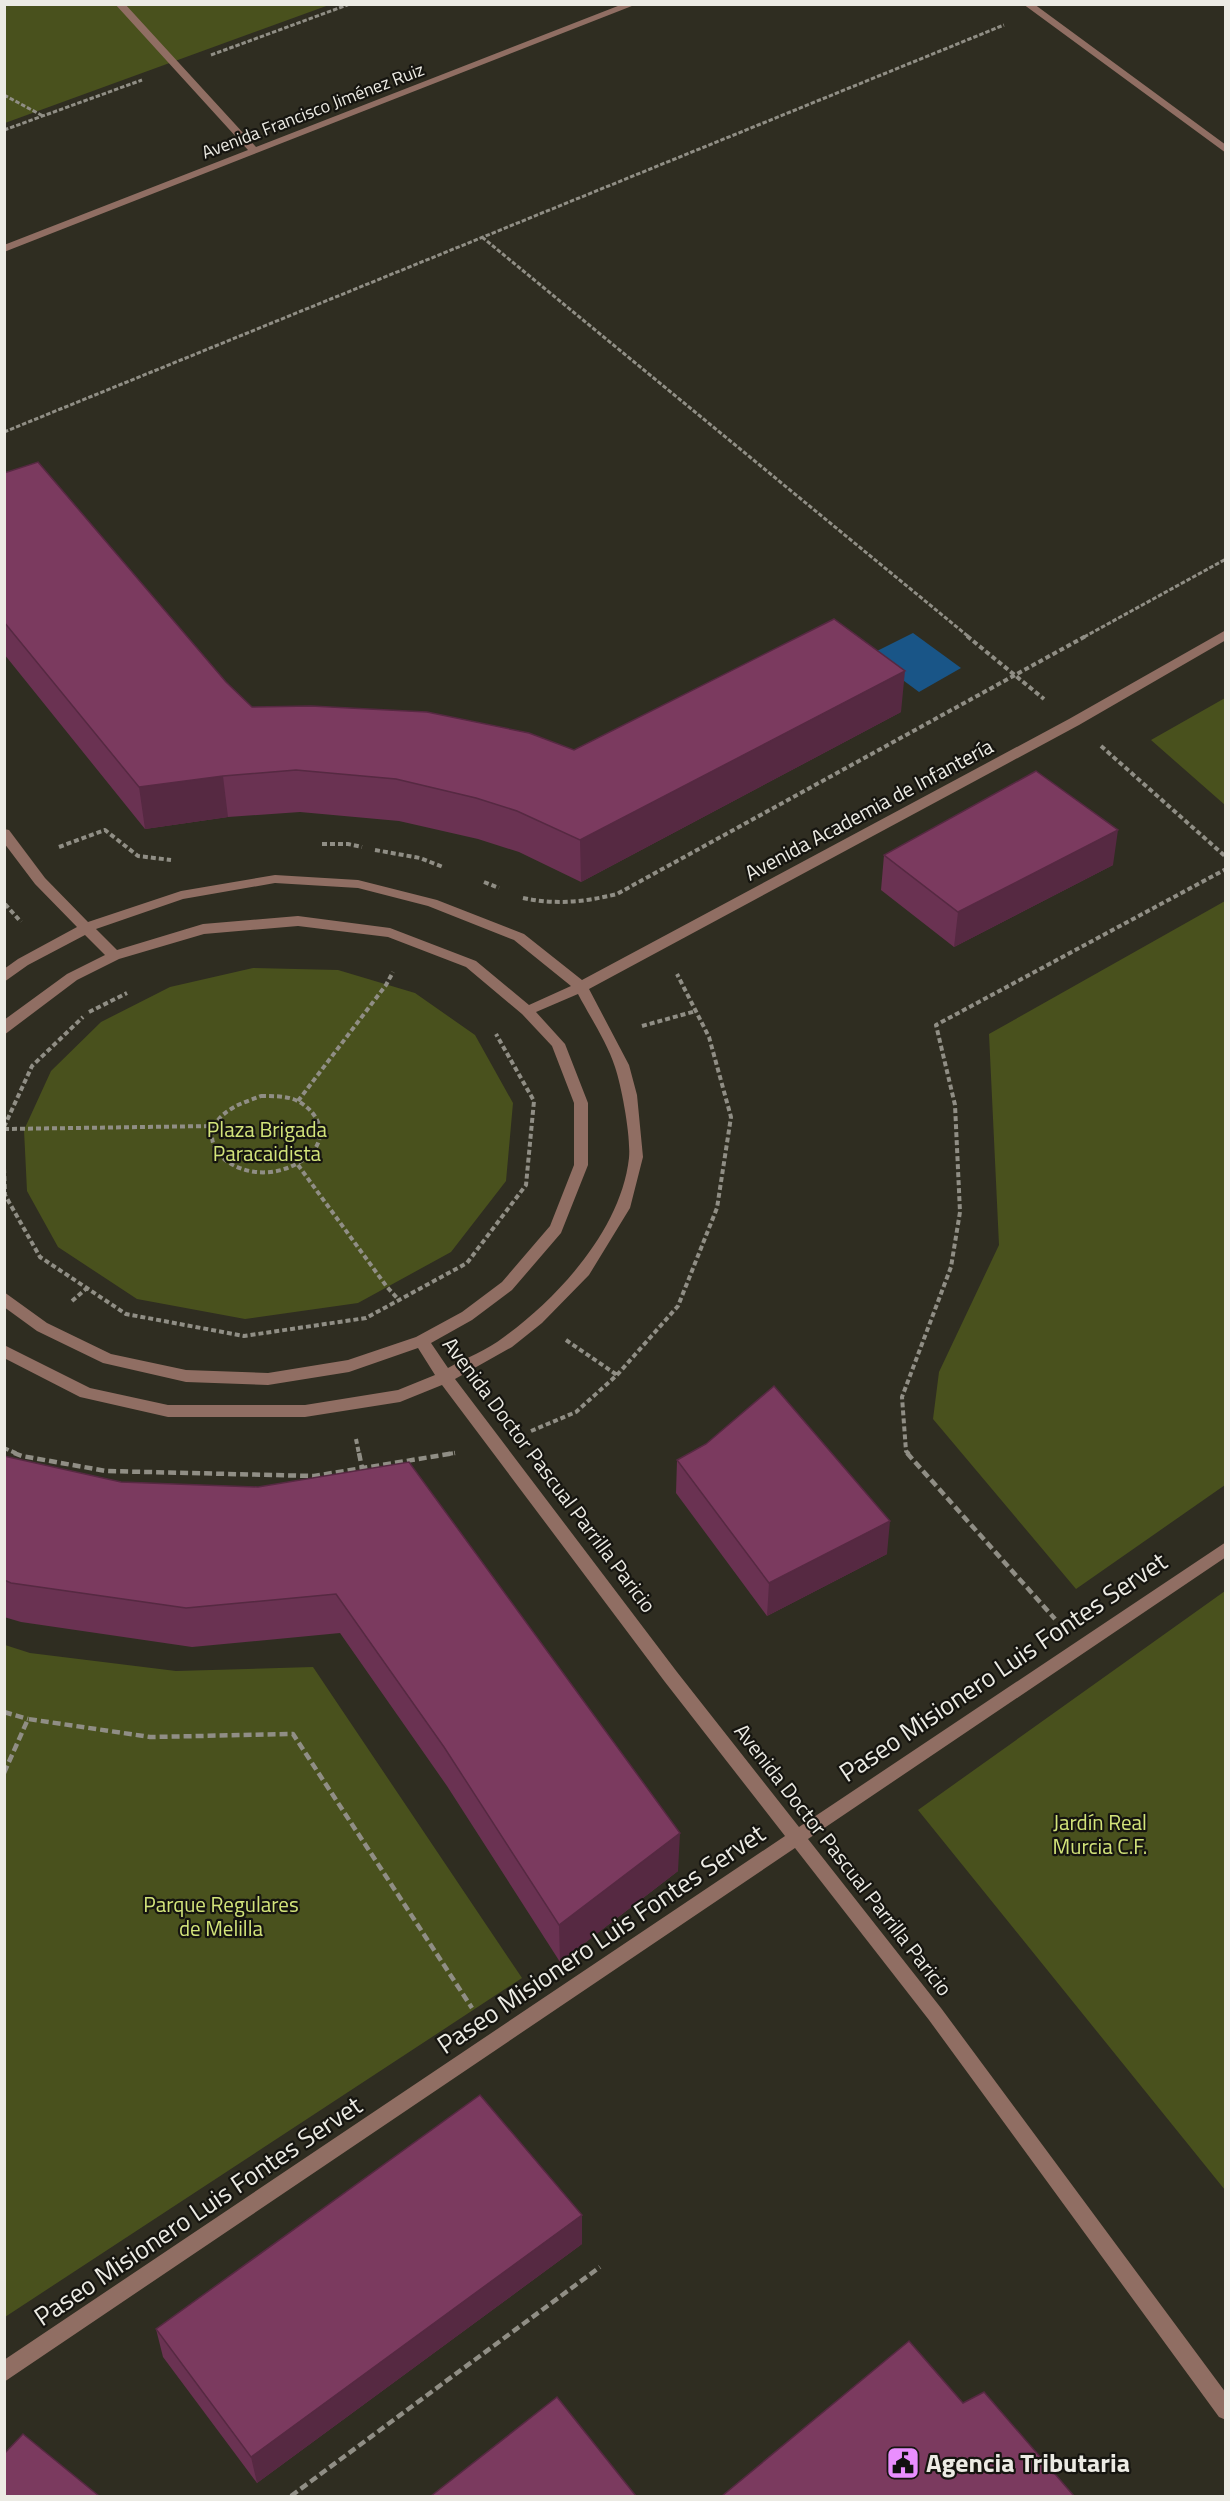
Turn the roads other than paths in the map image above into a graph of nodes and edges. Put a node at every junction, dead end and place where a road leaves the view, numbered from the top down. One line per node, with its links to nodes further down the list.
1 (119, 4): 5 (street)
2 (633, 4): 5 (street, Avenida Francisco Jiménez Ruiz)
3 (1027, 4): 4 (street)
4 (1226, 150)
5 (254, 151): 6 (street, Avenida Francisco Jiménez Ruiz)
6 (4, 249)
7 (1226, 634): 12 (street, Avenida Academia de Infantería)
8 (4, 833): 9 (street)
9 (88, 927): 10 (street); 11 (street); 12 (street)
10 (114, 956): 13 (street); 14 (street)
11 (4, 977)
12 (581, 987): 13 (street, Avenida Academia de Infantería); 18 (street)
13 (527, 1011): 16 (street)
14 (4, 1030)
15 (4, 1298): 16 (street)
16 (421, 1341): 18 (street, Avenida Doctor Pascual Parrilla Paricio)
17 (4, 1351): 18 (street)
18 (446, 1377): 20 (street, Avenida Doctor Pascual Parrilla Paricio)
19 (1226, 1548): 20 (street, Paseo Misionero Luis Fontes Servet)
20 (797, 1837): 21 (street, Paseo Misionero Luis Fontes Servet); 22 (street, Avenida Doctor Pascual Parrilla Paricio)
21 (4, 2372)
22 (1226, 2410)

